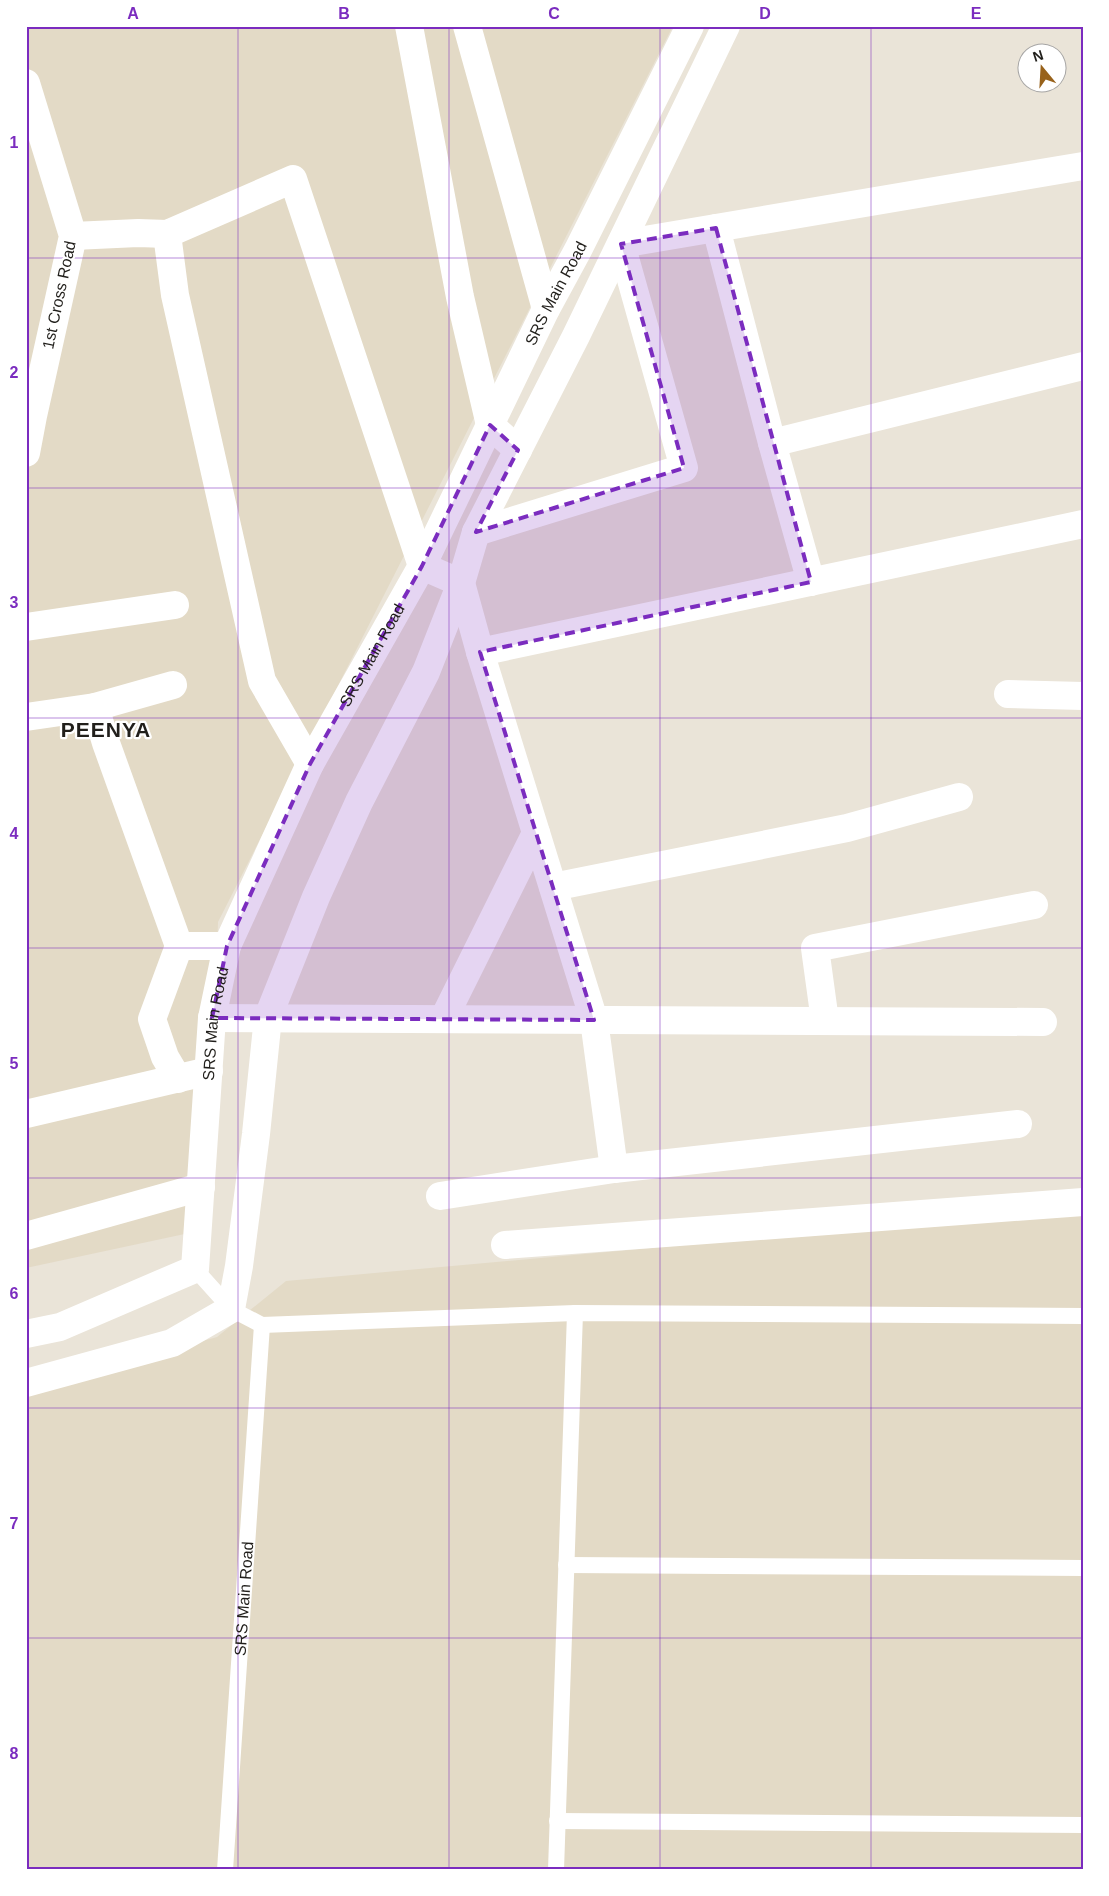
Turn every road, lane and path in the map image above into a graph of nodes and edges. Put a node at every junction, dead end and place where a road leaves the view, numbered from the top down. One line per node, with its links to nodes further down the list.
1 (409, 26): 14 (street)
2 (467, 26): 11 (street)
3 (690, 26): 11 (street, SRS Main Road)
4 (726, 26): 10 (street)
5 (26, 83): 9 (street, 1st Cross Road)
6 (1083, 166): 7 (street)
7 (716, 228): 10 (street); 15 (street)
8 (167, 234): 9 (street); 20 (street); 31 (street)
9 (72, 236): 13 (street, 1st Cross Road)
10 (621, 244): 16 (street); 19 (street)
11 (546, 310): 14 (street, SRS Main Road)
12 (1083, 366): 15 (street)
13 (30, 417): 17 (street, 1st Cross Road)
14 (490, 425): 16 (street); 20 (street, SRS Main Road)
15 (772, 444): 21 (street)
16 (518, 450): 19 (street)
17 (26, 453)
18 (1083, 524): 21 (street)
19 (476, 532): 22 (street)
20 (422, 566): 22 (street); 31 (street, SRS Main Road)
21 (811, 582): 25 (street)
22 (461, 583): 25 (street); 38 (street)
23 (175, 604): 24 (street)
24 (26, 627)
25 (480, 652): 33 (street)
26 (173, 685): 29 (street)
27 (1008, 694): 28 (street)
28 (1083, 696)
29 (95, 707): 30 (street); 36 (street)
30 (26, 717)
31 (310, 764): 37 (street, SRS Main Road)
32 (959, 797): 34 (street)
33 (536, 833): 34 (street); 40 (street)
34 (553, 888): 41 (street)
35 (1034, 905): 42 (street)
36 (179, 946): 37 (street); 45 (street)
37 (228, 946): 39 (street, SRS Main Road)
38 (268, 1017): 39 (street); 40 (street); 55 (street)
39 (212, 1018): 44 (street, SRS Main Road)
40 (444, 1018): 41 (street)
41 (594, 1020): 42 (street); 48 (street)
42 (825, 1021): 43 (street)
43 (1043, 1022)
44 (209, 1071): 45 (street); 49 (street, SRS Main Road)
45 (178, 1079): 46 (street)
46 (26, 1114)
47 (1018, 1124): 48 (street)
48 (614, 1169): 50 (street)
49 (201, 1187): 52 (street); 54 (street, SRS Main Road)
50 (440, 1196)
51 (1083, 1202): 53 (street)
52 (26, 1236)
53 (504, 1244)
54 (196, 1270): 55 (lane); 59 (street)
55 (231, 1309): 58 (lane); 60 (street)
56 (575, 1313): 57 (lane); 58 (lane); 61 (lane)
57 (1083, 1316)
58 (262, 1325): 65 (lane, SRS Main Road)
59 (26, 1334)
60 (26, 1383)
61 (566, 1565): 62 (lane); 63 (lane)
62 (1083, 1568)
63 (557, 1821): 64 (lane); 66 (lane)
64 (1083, 1825)
65 (225, 1870)
66 (556, 1870)

